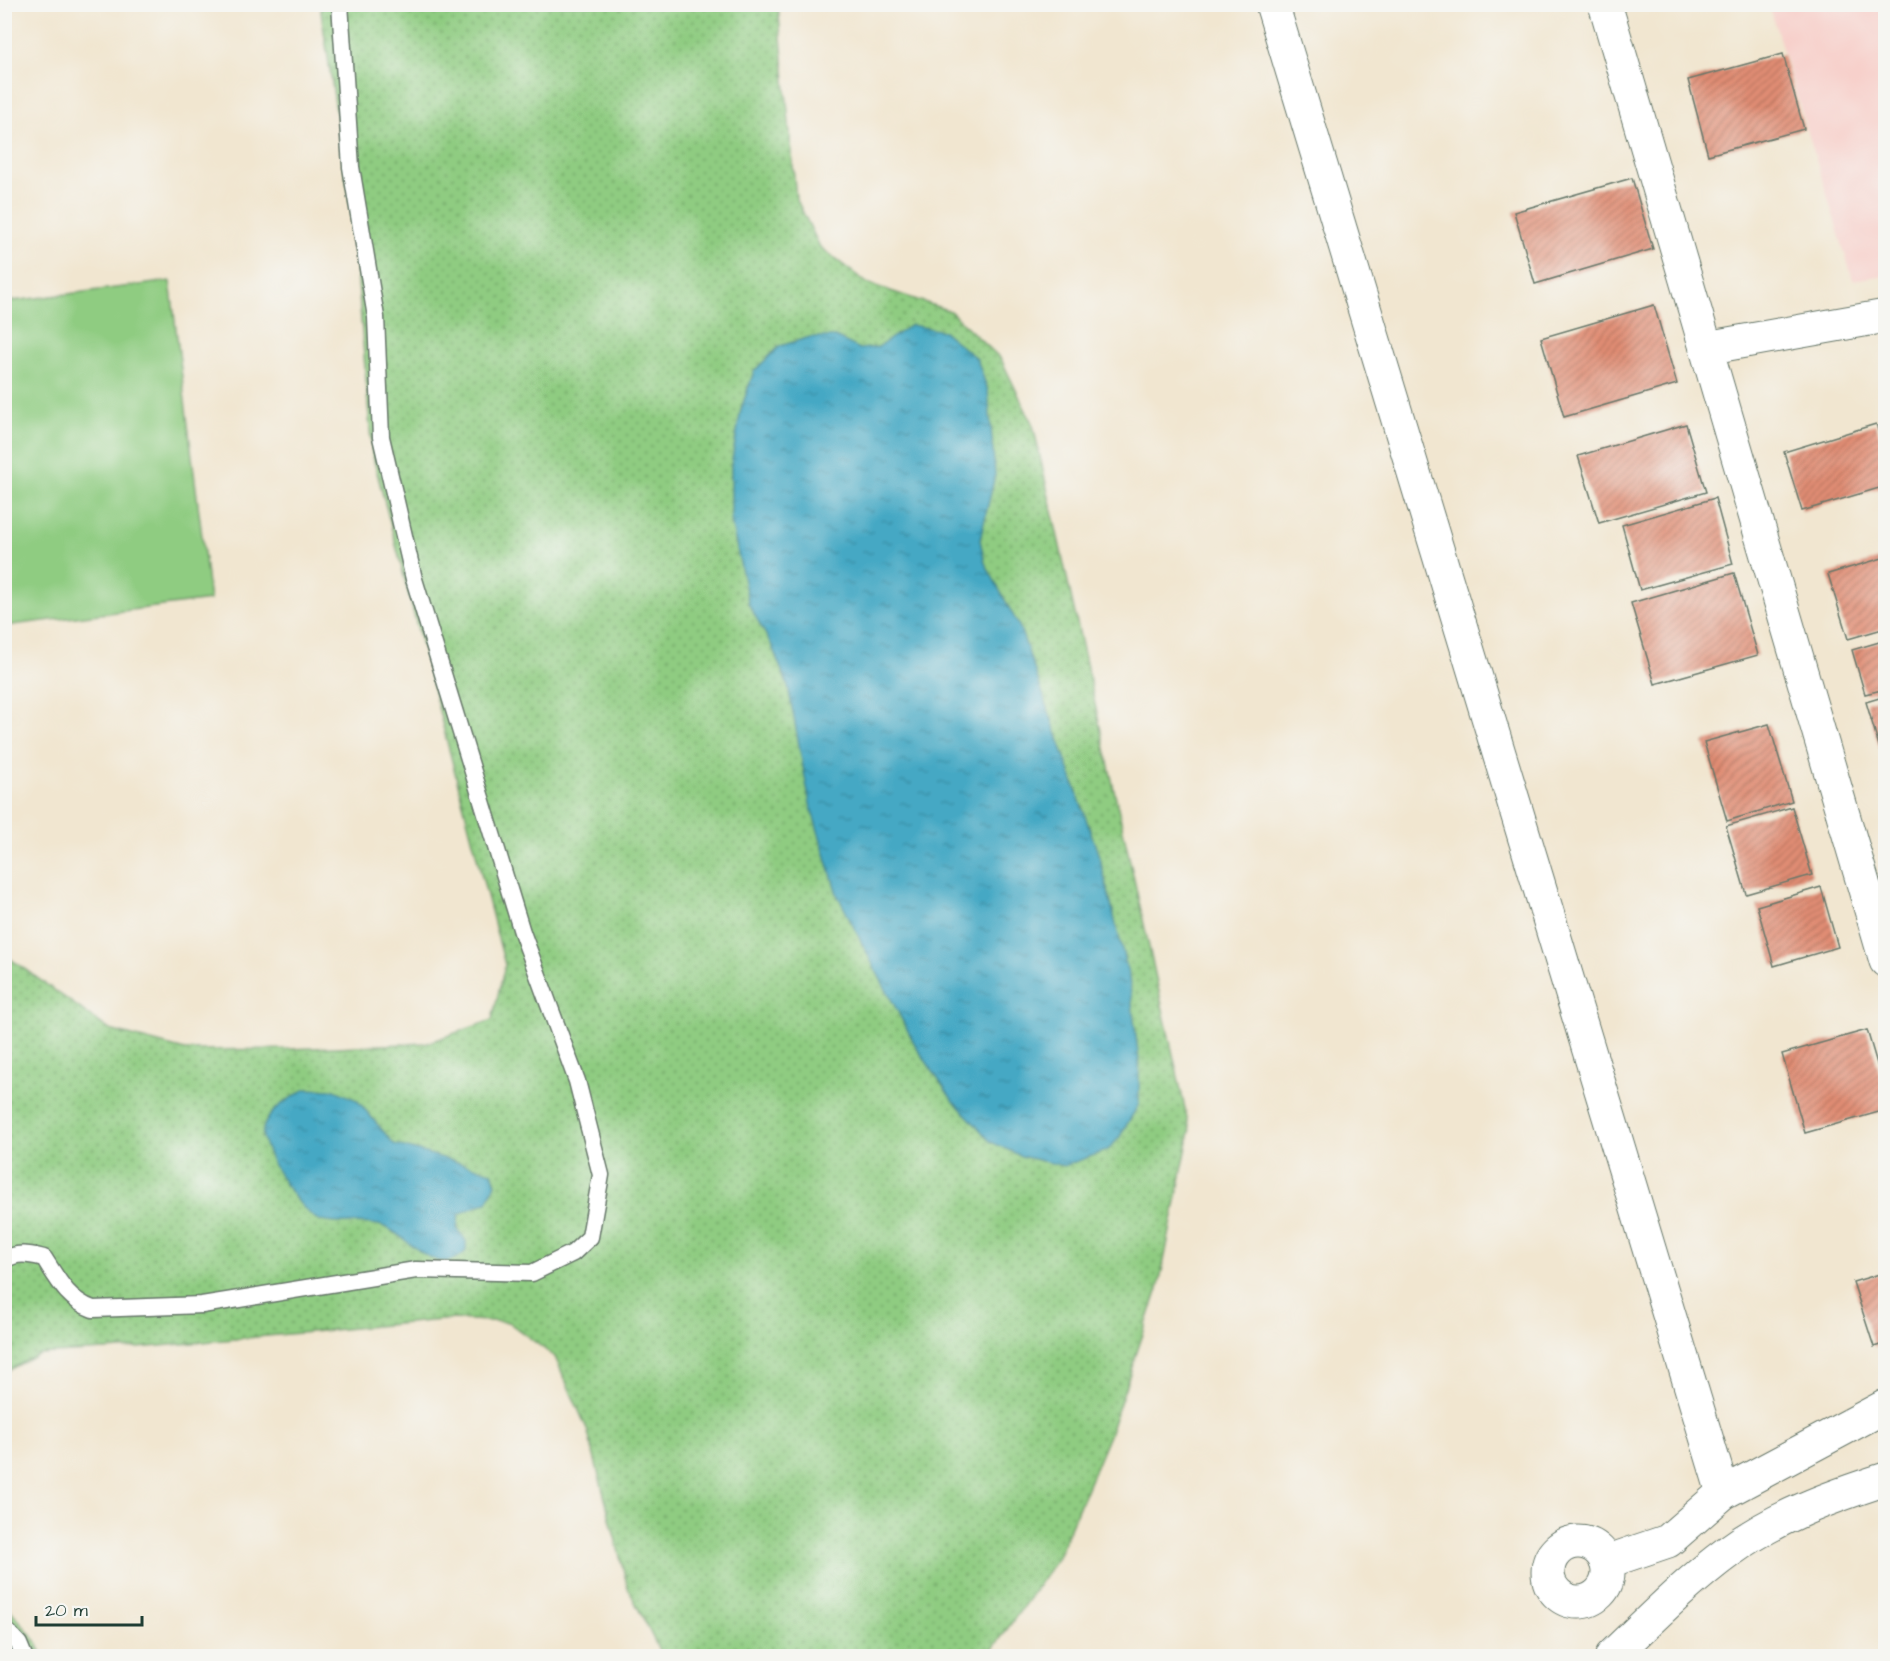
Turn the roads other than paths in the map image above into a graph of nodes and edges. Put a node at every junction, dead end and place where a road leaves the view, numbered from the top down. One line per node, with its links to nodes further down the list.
1 (340, 4): 7 (lane)
2 (1272, 4): 10 (street)
3 (1605, 4): 5 (street)
4 (1886, 316): 5 (street)
5 (1706, 348): 6 (street)
6 (1886, 961)
7 (4, 1261)
8 (1886, 1406): 10 (street)
9 (1886, 1479): 14 (street)
10 (1723, 1493): 11 (street)
11 (1606, 1562)
12 (4, 1628): 13 (lane)
13 (24, 1656)
14 (1612, 1656)

